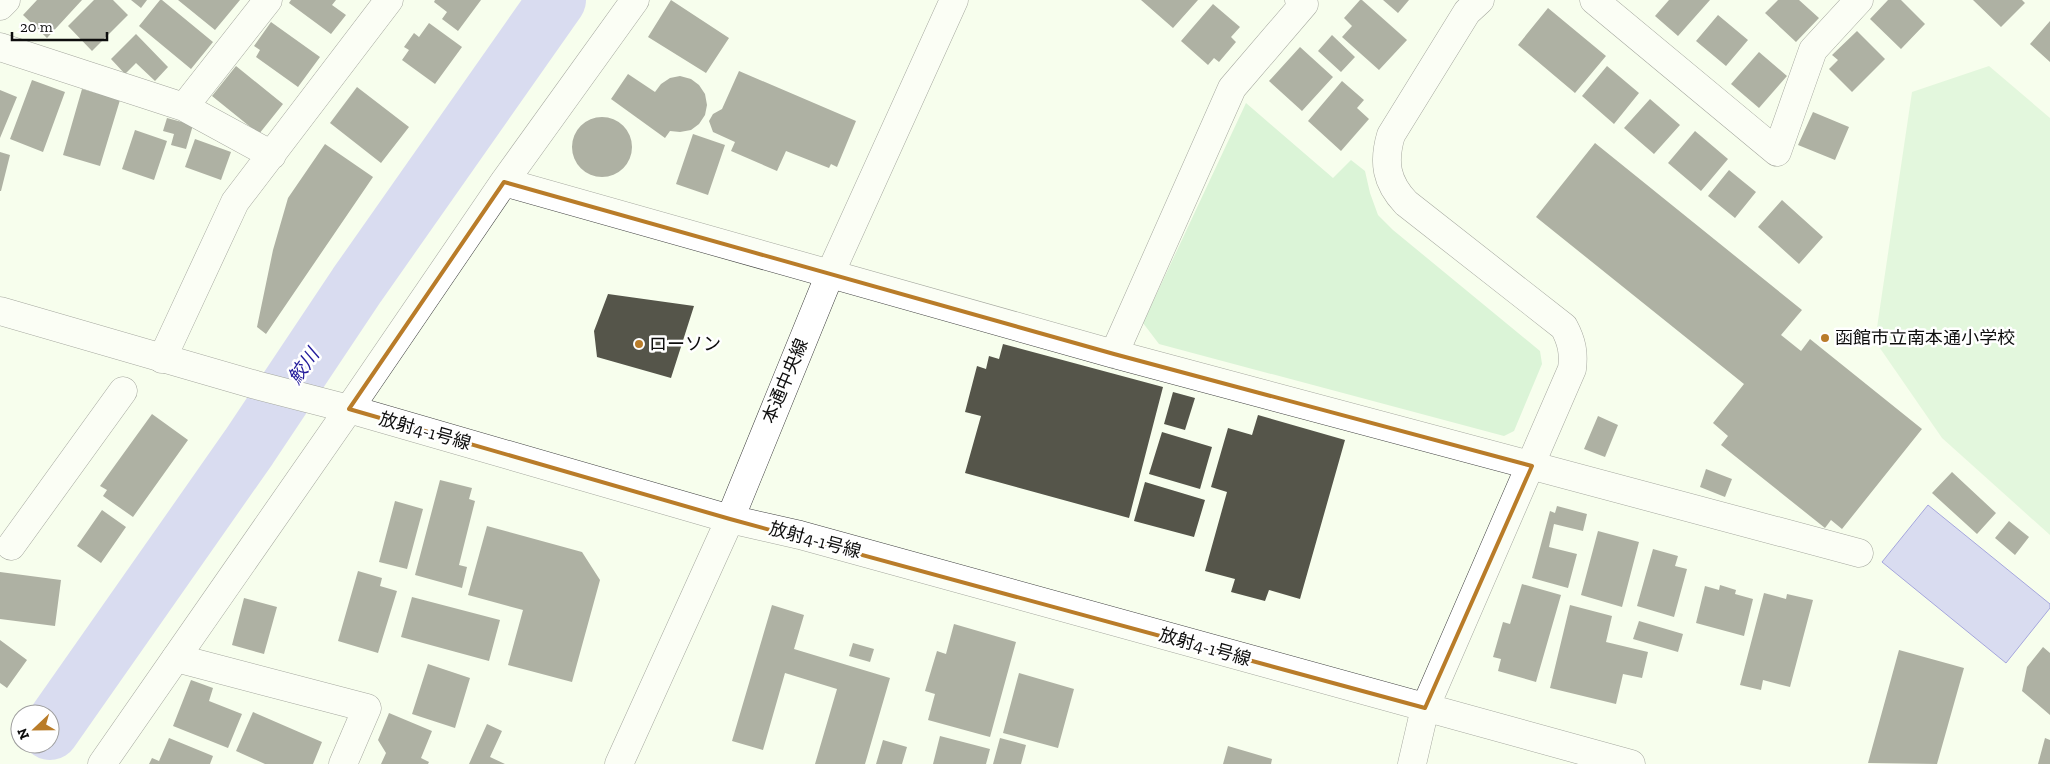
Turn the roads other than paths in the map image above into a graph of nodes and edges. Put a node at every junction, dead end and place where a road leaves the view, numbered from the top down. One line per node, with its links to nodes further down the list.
1 (6, 0): 10 (street)
2 (268, 0): 12 (street)
3 (389, 0): 13 (street)
4 (635, 0): 14 (street)
5 (954, 0): 15 (street, 本通中央線)
6 (1300, 0): 17 (street)
7 (1480, 0): 21 (street)
8 (1594, 0): 9 (street)
9 (1857, 1)
10 (0, 6)
11 (0, 47): 12 (street)
12 (184, 107): 13 (street)
13 (272, 155): 18 (street)
14 (504, 182): 15 (street); 20 (street)
15 (830, 274): 17 (street); 22 (street, 本通中央線)
16 (0, 312): 18 (street, 放射4-1号線)
17 (1114, 354): 21 (street)
18 (162, 358): 20 (street, 放射4-1号線)
19 (123, 391): 23 (street)
20 (349, 409): 22 (street, 放射4-1号線); 25 (street)
21 (1532, 466): 24 (street); 26 (street)
22 (730, 518): 26 (street, 放射4-1号線); 29 (street, 本通中央線)
23 (11, 546)
24 (1859, 553)
25 (176, 658): 27 (street); 28 (street)
26 (1424, 708): 30 (street); 31 (street, 放射4-1号線)
27 (102, 764)
28 (343, 764)
29 (619, 764)
30 (1412, 764)
31 (1631, 764)

